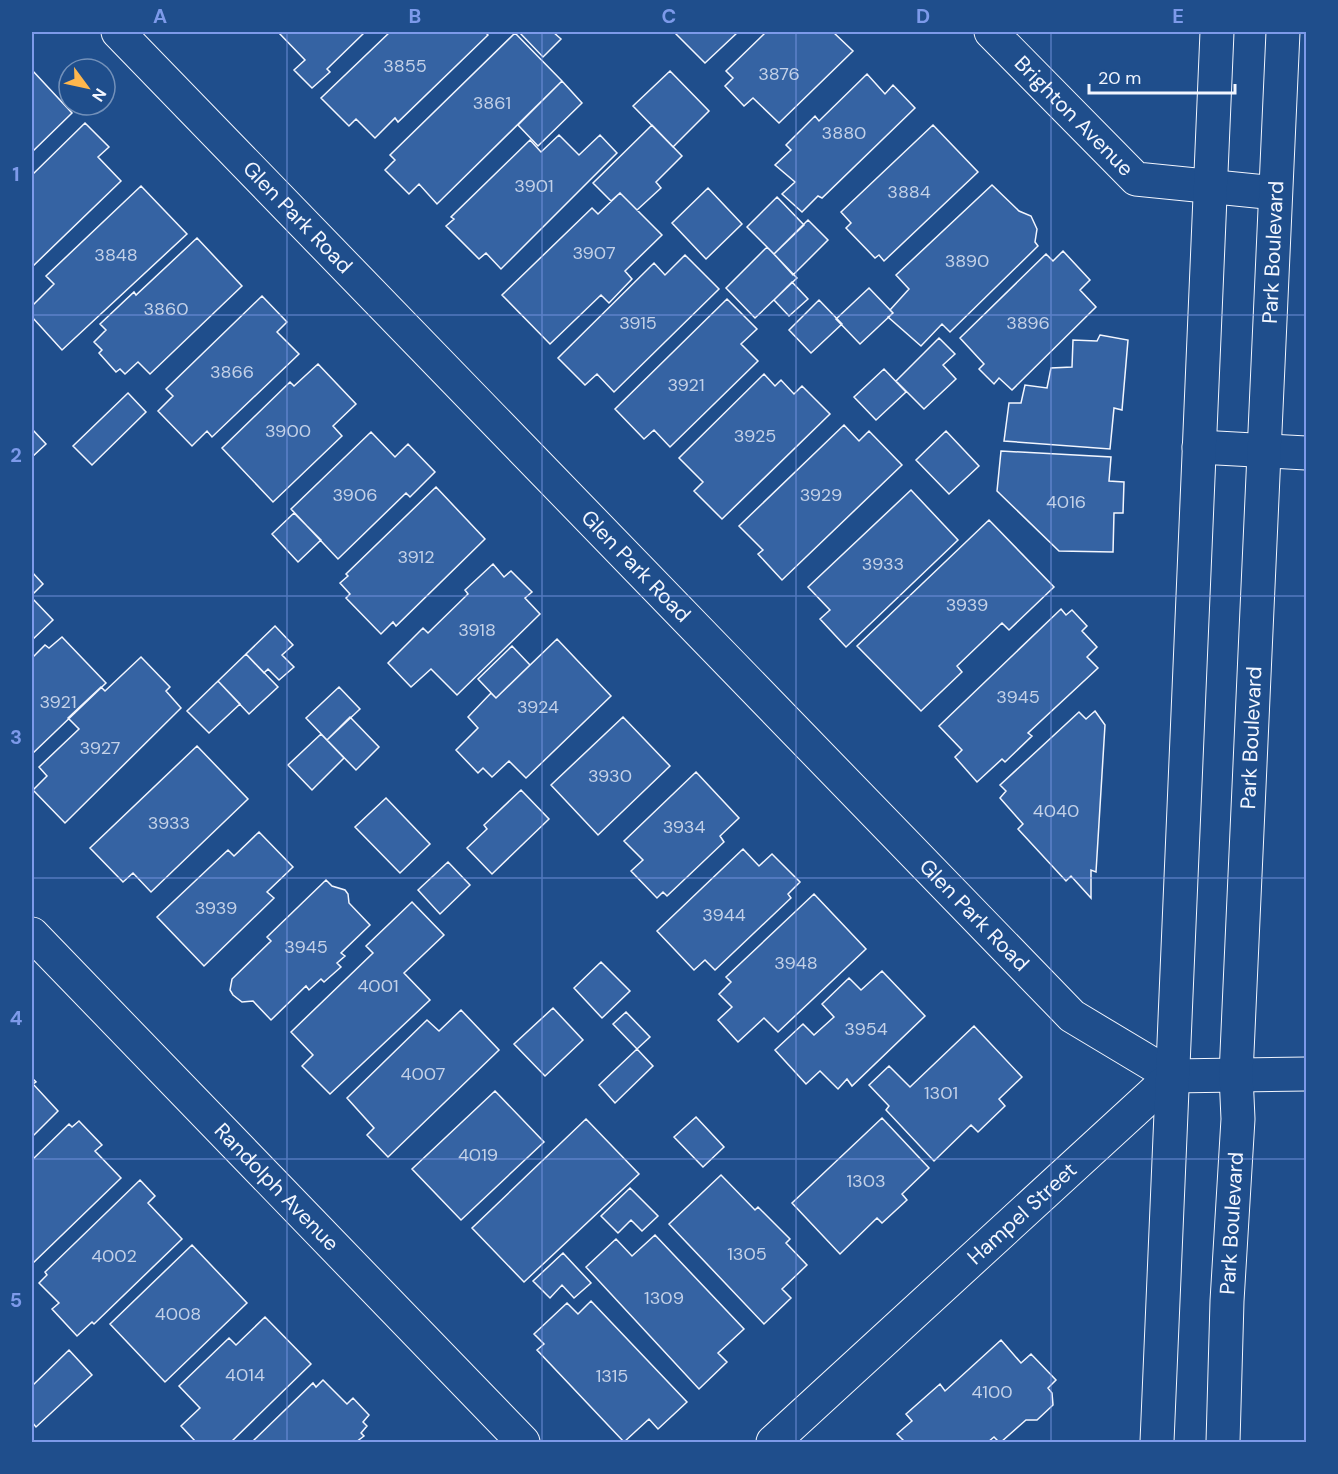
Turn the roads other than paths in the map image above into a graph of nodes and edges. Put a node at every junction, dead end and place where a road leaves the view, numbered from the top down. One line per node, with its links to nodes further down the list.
1 (118, 32): 13 (street, Glen Park Road)
2 (991, 32): 5 (street, Brighton Avenue)
3 (1217, 32): 5 (street)
4 (1282, 32): 6 (street, Park Boulevard)
5 (1211, 187): 6 (street, Brighton Avenue); 7 (street)
6 (1275, 193): 8 (street, Park Boulevard)
7 (1199, 447): 8 (street); 13 (street)
8 (1264, 451): 9 (street); 12 (street, Park Boulevard)
9 (1306, 453)
10 (32, 934): 14 (street, Randolph Avenue)
11 (1306, 1074): 12 (street)
12 (1236, 1075): 13 (street); 17 (street, Park Boulevard)
13 (1172, 1076): 15 (street, Hampel Street); 16 (street)
14 (523, 1443)
15 (773, 1443)
16 (1157, 1443)
17 (1222, 1443)

